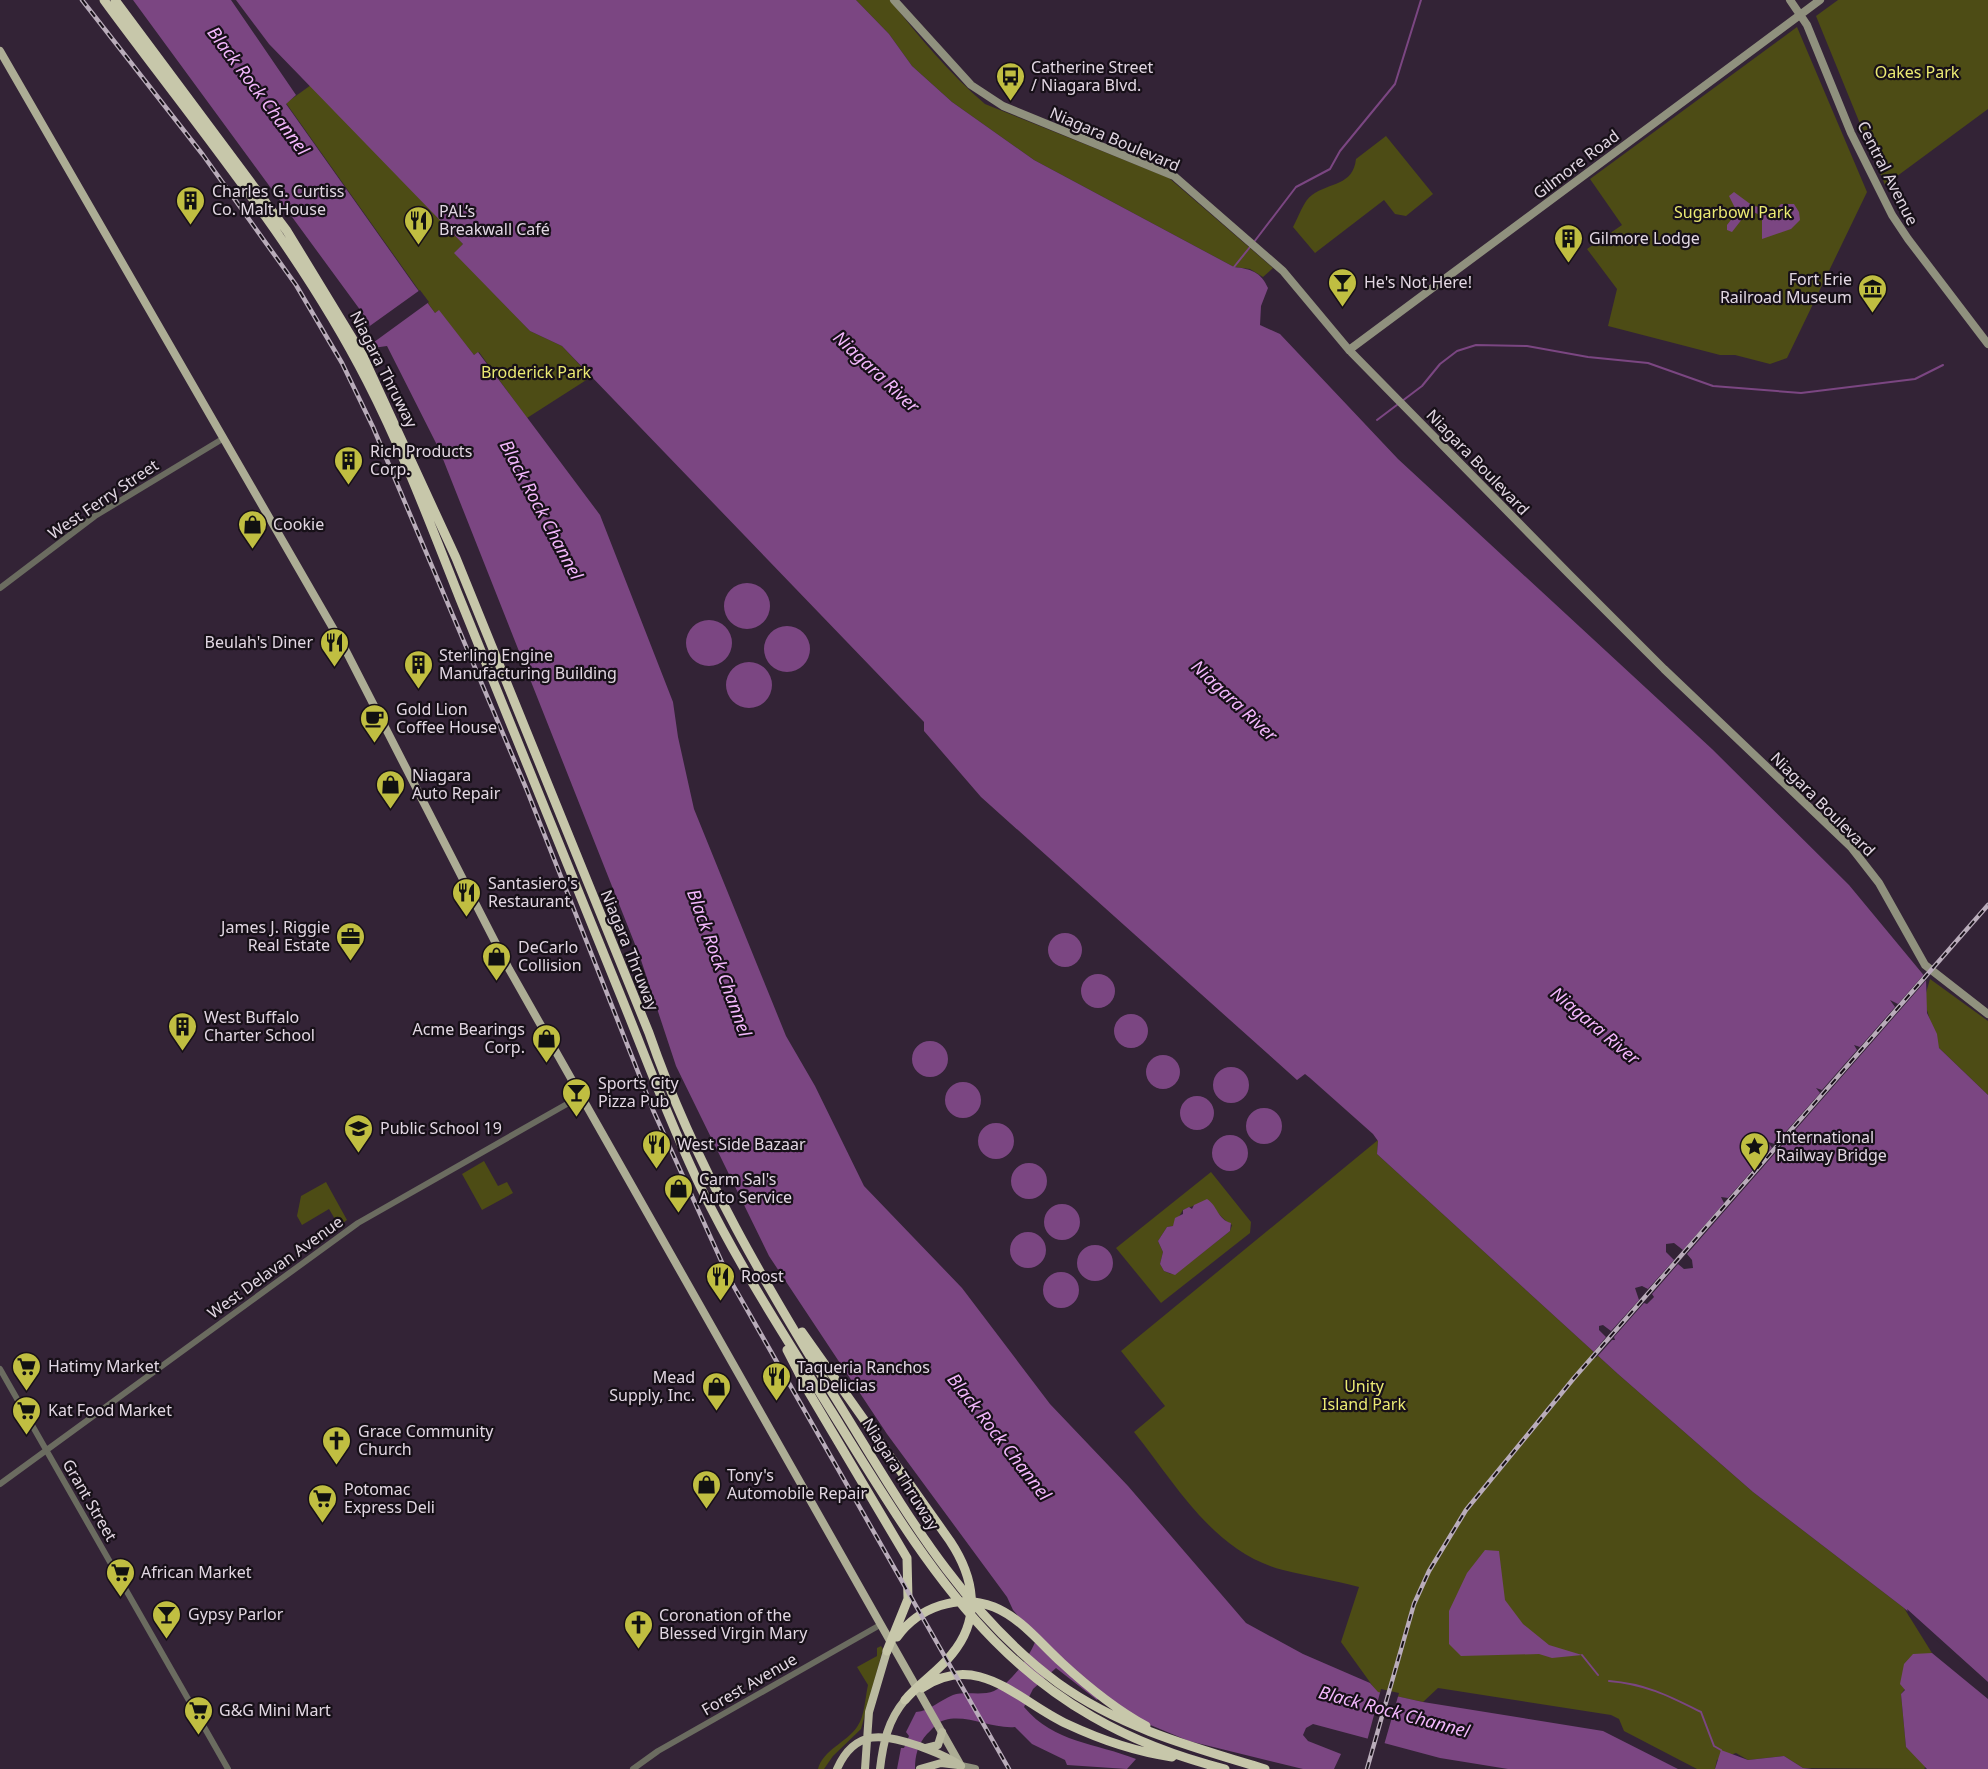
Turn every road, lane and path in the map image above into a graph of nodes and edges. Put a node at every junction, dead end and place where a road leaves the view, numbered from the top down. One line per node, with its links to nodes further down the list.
1 (104, 0): 8 (highway, Niagara Thruway)
2 (115, 0): 8 (highway, Niagara Thruway)
3 (894, 0): 10 (main road, Niagara Boulevard)
4 (1790, 0): 6 (main road, Central Avenue)
5 (1820, 0): 6 (main road, Gilmore Road)
6 (1801, 14): 9 (main road, Central Avenue); 10 (main road, Gilmore Road)
7 (0, 51): 12 (main road)
8 (347, 335): 11 (highway, Niagara Thruway)
9 (1988, 344)
10 (1349, 350): 14 (main road, Niagara Boulevard)
11 (358, 356): 16 (highway, Niagara Thruway); 17 (highway, Niagara Thruway)
12 (224, 438): 13 (street, West Ferry Street); 15 (main road)
13 (0, 588)
14 (1988, 1014)
15 (581, 1095): 19 (street, West Delavan Avenue); 21 (main road)
16 (769, 1288): 23 (highway, Niagara Thruway); 24 (highway)
17 (758, 1294): 22 (highway); 23 (highway, Niagara Thruway)
18 (0, 1369): 19 (street, Grant Street)
19 (46, 1451): 20 (street, West Delavan Avenue); 30 (street, Grant Street)
20 (0, 1484)
21 (880, 1625): 25 (main road); 31 (street, Forest Avenue)
22 (886, 1651): 26 (highway); 33 (highway)
23 (1054, 1686): 26 (highway, Niagara Thruway); 28 (highway, Niagara Thruway)
24 (905, 1700): 28 (highway); 34 (highway)
25 (939, 1729): 27 (highway); 29 (main road)
26 (1177, 1743): 38 (highway, Niagara Thruway)
27 (922, 1747): 29 (highway); 32 (highway)
28 (1190, 1760): 37 (highway, Niagara Thruway)
29 (962, 1768): 35 (highway); 36 (main road)
30 (228, 1769)
31 (633, 1769)
32 (837, 1769)
33 (865, 1769)
34 (880, 1769)
35 (920, 1769)
36 (975, 1769)
37 (1225, 1769)
38 (1265, 1769)

